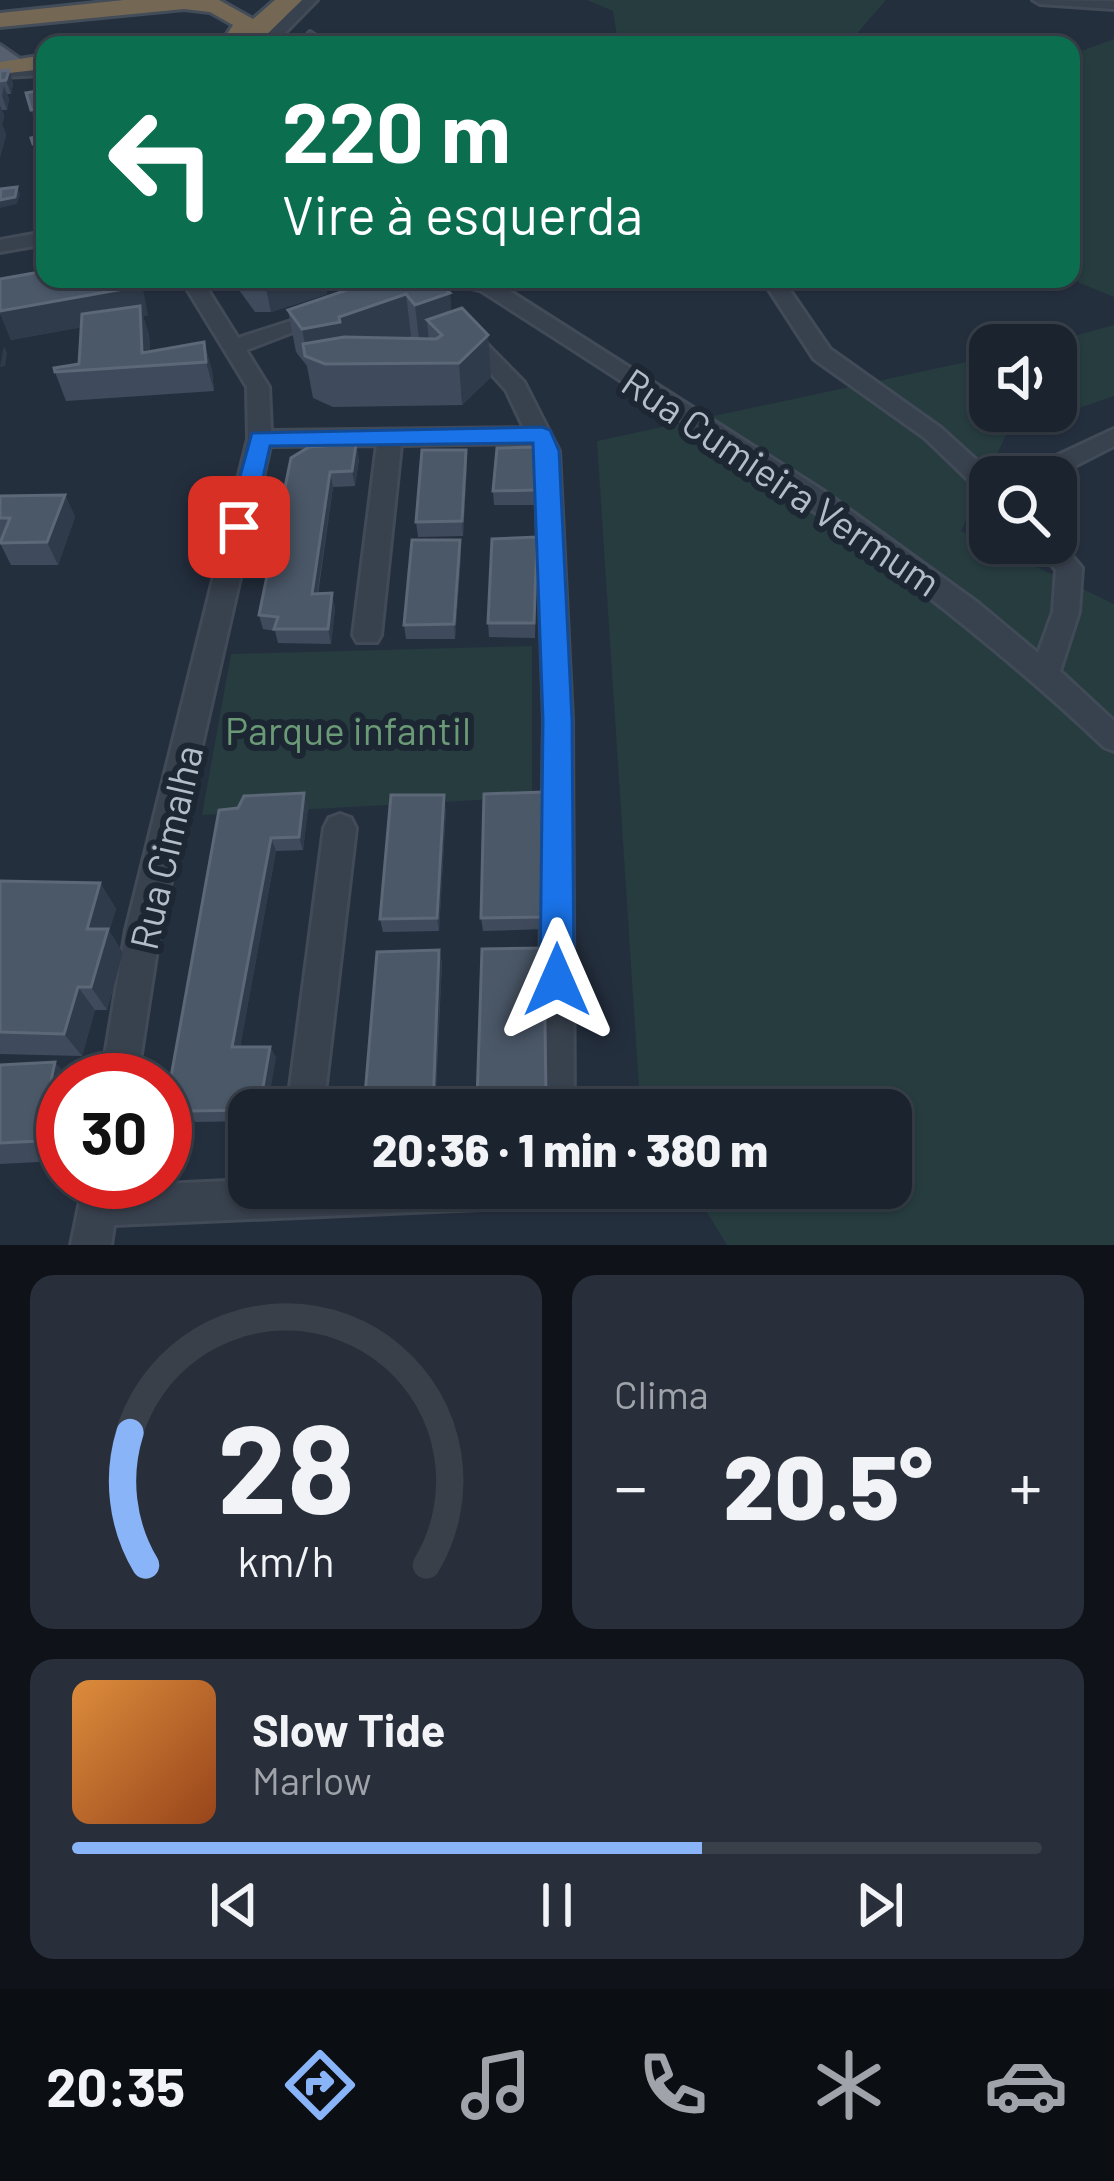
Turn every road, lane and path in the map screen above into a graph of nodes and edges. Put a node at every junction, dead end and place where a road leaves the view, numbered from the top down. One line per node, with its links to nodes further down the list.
1 (188, 0): 5 (highway)
2 (290, 0): 9 (highway)
3 (310, 0): 10 (street)
4 (1040, 0): 6 (street)
5 (144, 2): 7 (highway); 8 (highway)
6 (1114, 5)
7 (0, 17)
8 (238, 36)
9 (252, 36)
10 (274, 36)
11 (2, 60): 12 (highway)
12 (36, 62)
13 (36, 240): 14 (street)
14 (0, 246)
15 (197, 288): 22 (street, Rua Cimalha)
16 (411, 288): 20 (street)
17 (424, 288): 23 (street)
18 (492, 288): 31 (street, Rua Cumieira Vermum)
19 (778, 288): 28 (street)
20 (377, 298)
21 (340, 311): 22 (street)
22 (235, 346): 26 (street, Rua Cimalha)
23 (542, 435): 25 (street); 36 (street)
24 (1114, 437): 27 (street)
25 (390, 438): 26 (street); 30 (street)
26 (260, 439): 34 (street, Rua Cimalha)
27 (1076, 456)
28 (969, 466)
29 (1065, 564): 31 (street)
30 (367, 635)
31 (1046, 671): 32 (street, Rua Cumieira Vermum)
32 (1114, 739)
33 (340, 828): 35 (street)
34 (123, 1053)
35 (308, 1089)
36 (556, 1089)
37 (192, 1193): 38 (street)
38 (228, 1193)
39 (98, 1209): 40 (street)
40 (91, 1245)

